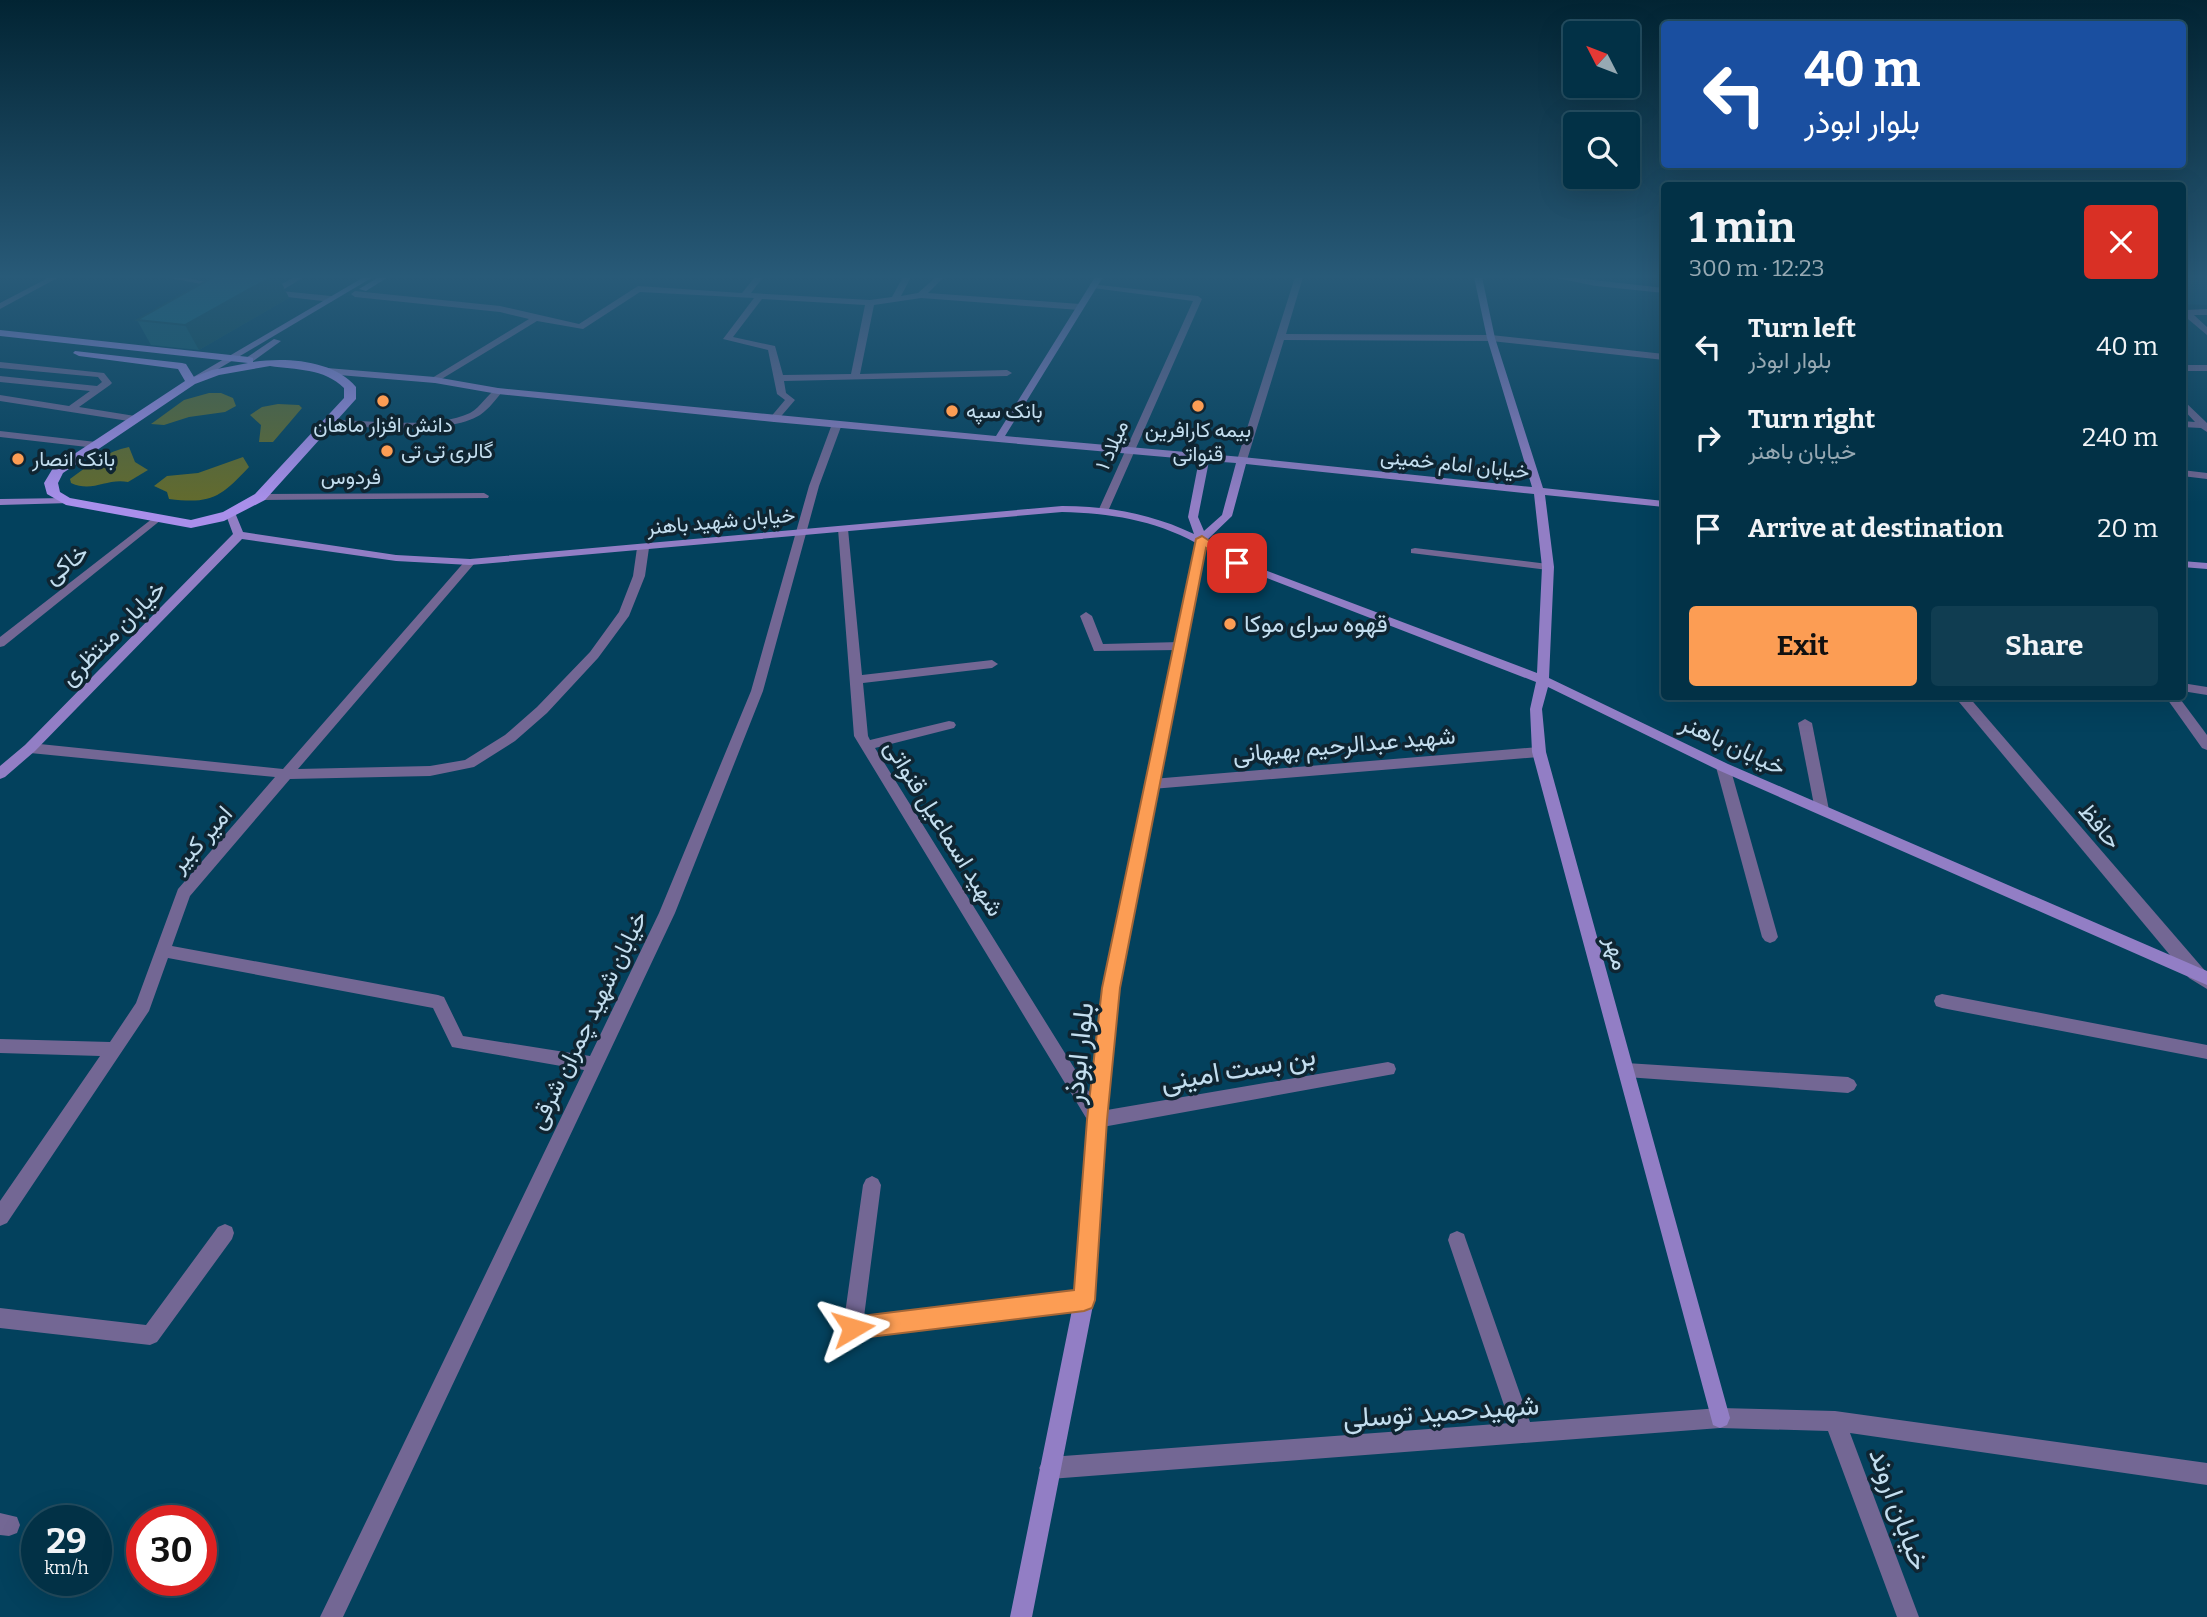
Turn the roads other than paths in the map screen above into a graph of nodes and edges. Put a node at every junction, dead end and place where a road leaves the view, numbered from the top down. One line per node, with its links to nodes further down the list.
1 (75, 352): 26 (main road)
2 (187, 352): 13 (main road)
3 (240, 352): 13 (main road)
4 (261, 352): 15 (main road)
5 (478, 352): 25 (street)
6 (773, 352): 23 (street)
7 (860, 352): 22 (street)
8 (1052, 352): 39 (main road)
9 (1173, 352): 41 (street, میلاد ۱)
10 (1274, 352): 43 (street)
11 (1495, 352): 46 (main road, مهر)
12 (1622, 352): 14 (street)
13 (232, 357): 15 (main road); 26 (main road)
14 (1661, 357)
15 (249, 360): 16 (main road)
16 (270, 363): 20 (main road); 26 (main road)
17 (0, 365): 27 (street)
18 (2186, 368): 19 (street)
19 (2207, 368)
20 (327, 370): 25 (main road, خیابان امام خمینی); 34 (main road)
21 (1007, 373): 22 (street)
22 (855, 377): 23 (street)
23 (779, 378): 33 (street)
24 (0, 379): 27 (street)
25 (431, 380): 28 (main road, خیابان امام خمینی)
26 (191, 382): 32 (main road)
27 (98, 389): 31 (street)
28 (498, 391): 33 (main road, خیابان امام خمینی); 34 (street)
29 (0, 398): 31 (street)
30 (2186, 406): 37 (street)
31 (72, 408): 32 (street)
32 (135, 419): 40 (main road)
33 (774, 419): 35 (main road, خیابان امام خمینی)
34 (329, 422): 48 (main road)
35 (837, 424): 39 (main road, خیابان امام خمینی); 56 (street, خیابان شهید چمران شرقی)
36 (2186, 424): 37 (street)
37 (2206, 427)
38 (0, 434): 40 (street)
39 (998, 440): 41 (main road, خیابان امام خمینی)
40 (96, 445): 49 (main road)
41 (1128, 450): 42 (main road, خیابان امام خمینی); 52 (street, میلاد ۱)
42 (1205, 457): 43 (main road, خیابان امام خمینی); 58 (main road)
43 (1242, 460): 46 (main road, خیابان امام خمینی); 58 (main road)
44 (2186, 473): 45 (street)
45 (2207, 476)
46 (1539, 492): 51 (main road, خیابان امام خمینی); 64 (main road, مهر)
47 (484, 496): 48 (street, فردوس)
48 (260, 497): 53 (main road)
49 (66, 501): 50 (main road); 54 (main road)
50 (0, 502)
51 (1661, 504)
52 (1104, 509): 55 (main road, خیابان شهید باهنر); 58 (main road, خیابان شهید باهنر)
53 (231, 514): 54 (main road); 57 (main road)
54 (157, 518): 66 (street, خاکی)
55 (843, 529): 56 (main road, خیابان شهید باهنر); 69 (street, شهید اسماعیل قنواتی)
56 (801, 533): 59 (main road, خیابان شهید باهنر); 93 (street, خیابان شهید چمران شرقی)
57 (239, 535): 61 (main road, خیابان شهید باهنر); 79 (main road, خیابان منتظری)
58 (1202, 539): 67 (main road, بلوار ابوذر); 70 (main road, خیابان باهنر)
59 (643, 548): 61 (main road, خیابان شهید باهنر); 83 (street)
60 (1415, 551): 64 (street)
61 (470, 562): 83 (street, امیر کبیر)
62 (2186, 564): 63 (main road)
63 (2207, 566)
64 (1548, 567): 70 (main road, مهر)
65 (1086, 616): 67 (street)
66 (0, 643)
67 (1180, 646): 84 (main road, بلوار ابوذر)
68 (992, 664): 69 (street)
69 (856, 680): 77 (street, شهید اسماعیل قنواتی)
70 (1543, 680): 80 (main road, مهر); 81 (main road, خیابان باهنر)
71 (2186, 688): 72 (street)
72 (2207, 691)
73 (1963, 700): 88 (street, حافظ)
74 (2174, 700): 78 (street)
75 (1805, 723): 85 (street)
76 (949, 725): 77 (street)
77 (867, 745): 97 (street, شهید اسماعیل قنواتی)
78 (2207, 745)
79 (30, 748): 82 (main road, خیابان منتظری); 83 (street)
80 (1539, 752): 84 (street, شهید عبدالرحیم بهبهانی); 95 (main road, مهر)
81 (1723, 767): 85 (main road, خیابان باهنر); 86 (street)
82 (0, 774)
83 (289, 774): 87 (street, امیر کبیر)
84 (1152, 784): 97 (main road, بلوار ابوذر)
85 (1822, 810): 88 (main road, خیابان باهنر)
86 (1770, 937)
87 (163, 951): 91 (street, امیر کبیر); 93 (street)
88 (2203, 978)
89 (1942, 1001): 92 (street)
90 (0, 1046): 91 (street)
91 (114, 1049): 99 (street, امیر کبیر)
92 (2207, 1052)
93 (594, 1064): 109 (street, خیابان شهید چمران شرقی)
94 (1388, 1069): 97 (street, بن بست امینی)
95 (1626, 1070): 96 (street); 104 (main road, مهر)
96 (1848, 1085)
97 (1097, 1120): 102 (main road, بلوار ابوذر)
98 (872, 1185): 102 (street)
99 (0, 1217)
100 (225, 1233): 103 (street)
101 (1457, 1240): 106 (street)
102 (1084, 1300): 107 (main road, بلوار ابوذر)
103 (0, 1318)
104 (1720, 1418): 105 (street, شهیدحمید توسلی); 106 (street, شهیدحمید توسلی)
105 (1835, 1421): 108 (street, شهیدحمید توسلی); 111 (street, خیابان اروند)
106 (1524, 1433): 107 (street, شهیدحمید توسلی)
107 (1050, 1468): 110 (main road, بلوار ابوذر)
108 (2207, 1474)
109 (331, 1617)
110 (1018, 1617)
111 (1908, 1617)

